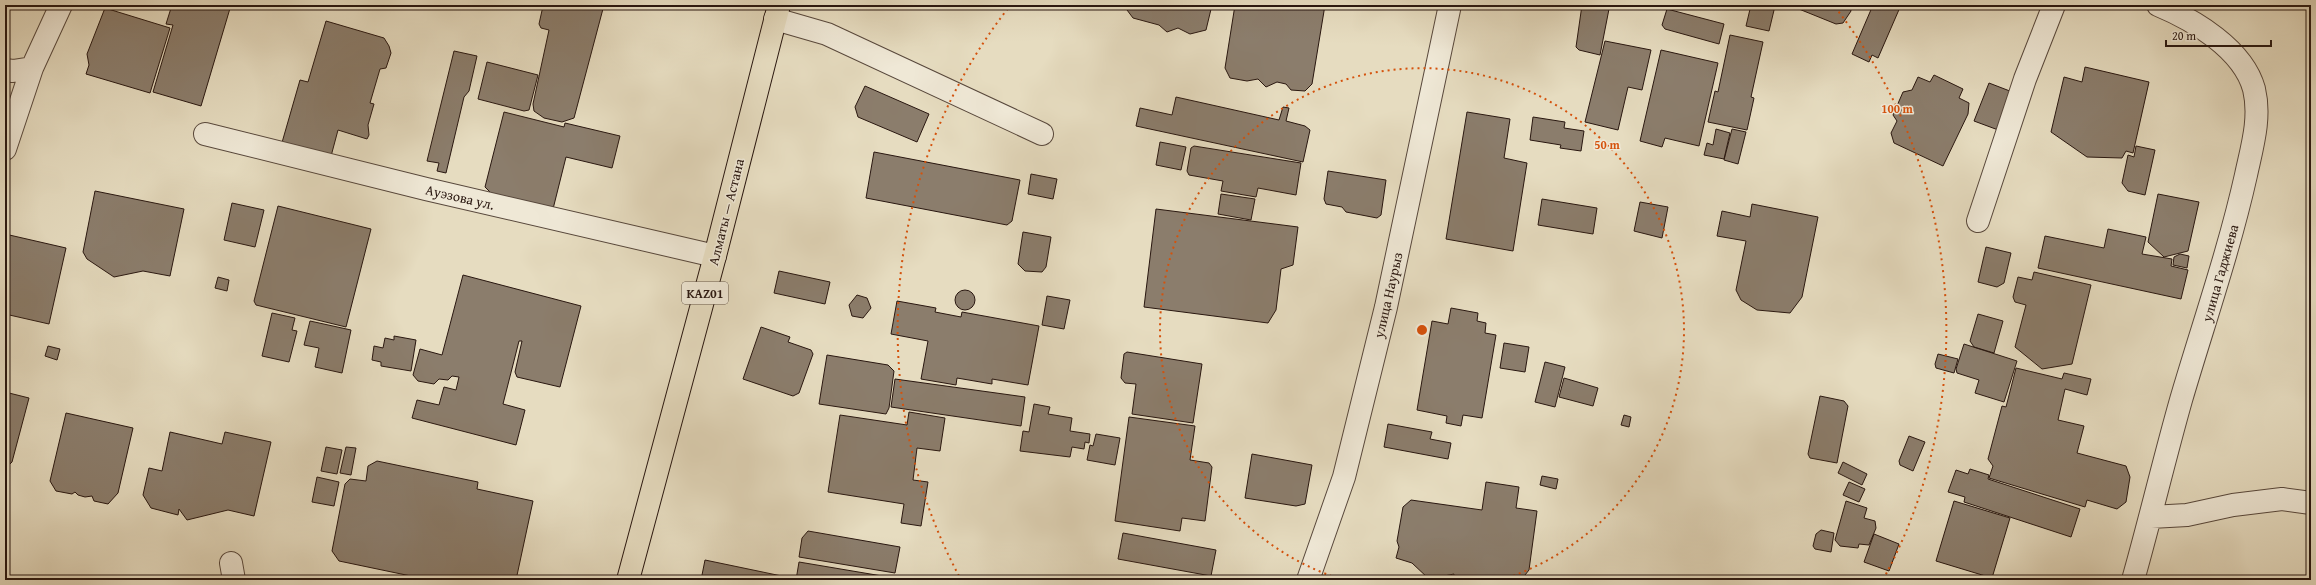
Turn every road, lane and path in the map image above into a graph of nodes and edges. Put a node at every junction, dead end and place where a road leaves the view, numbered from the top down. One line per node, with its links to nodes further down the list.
1 (61, 5): 6 (street)
2 (1450, 5): 16 (street, улица Наурыз)
3 (2054, 5): 11 (street)
4 (2158, 5): 14 (street, улица Гаджиева)
5 (777, 12): 9 (street); 12 (highway, Алматы — Астана / KАZ01)
6 (32, 68): 7 (street); 10 (street)
7 (5, 70)
8 (205, 134): 12 (street, Ауэзова ул.)
9 (1042, 134)
10 (5, 149)
11 (1978, 221)
12 (715, 256): 15 (highway, Алматы — Астана / KАZ01)
13 (2311, 504): 14 (street)
14 (2151, 517): 17 (street, улица Гаджиева)
15 (628, 580)
16 (1308, 580)
17 (2132, 580)

